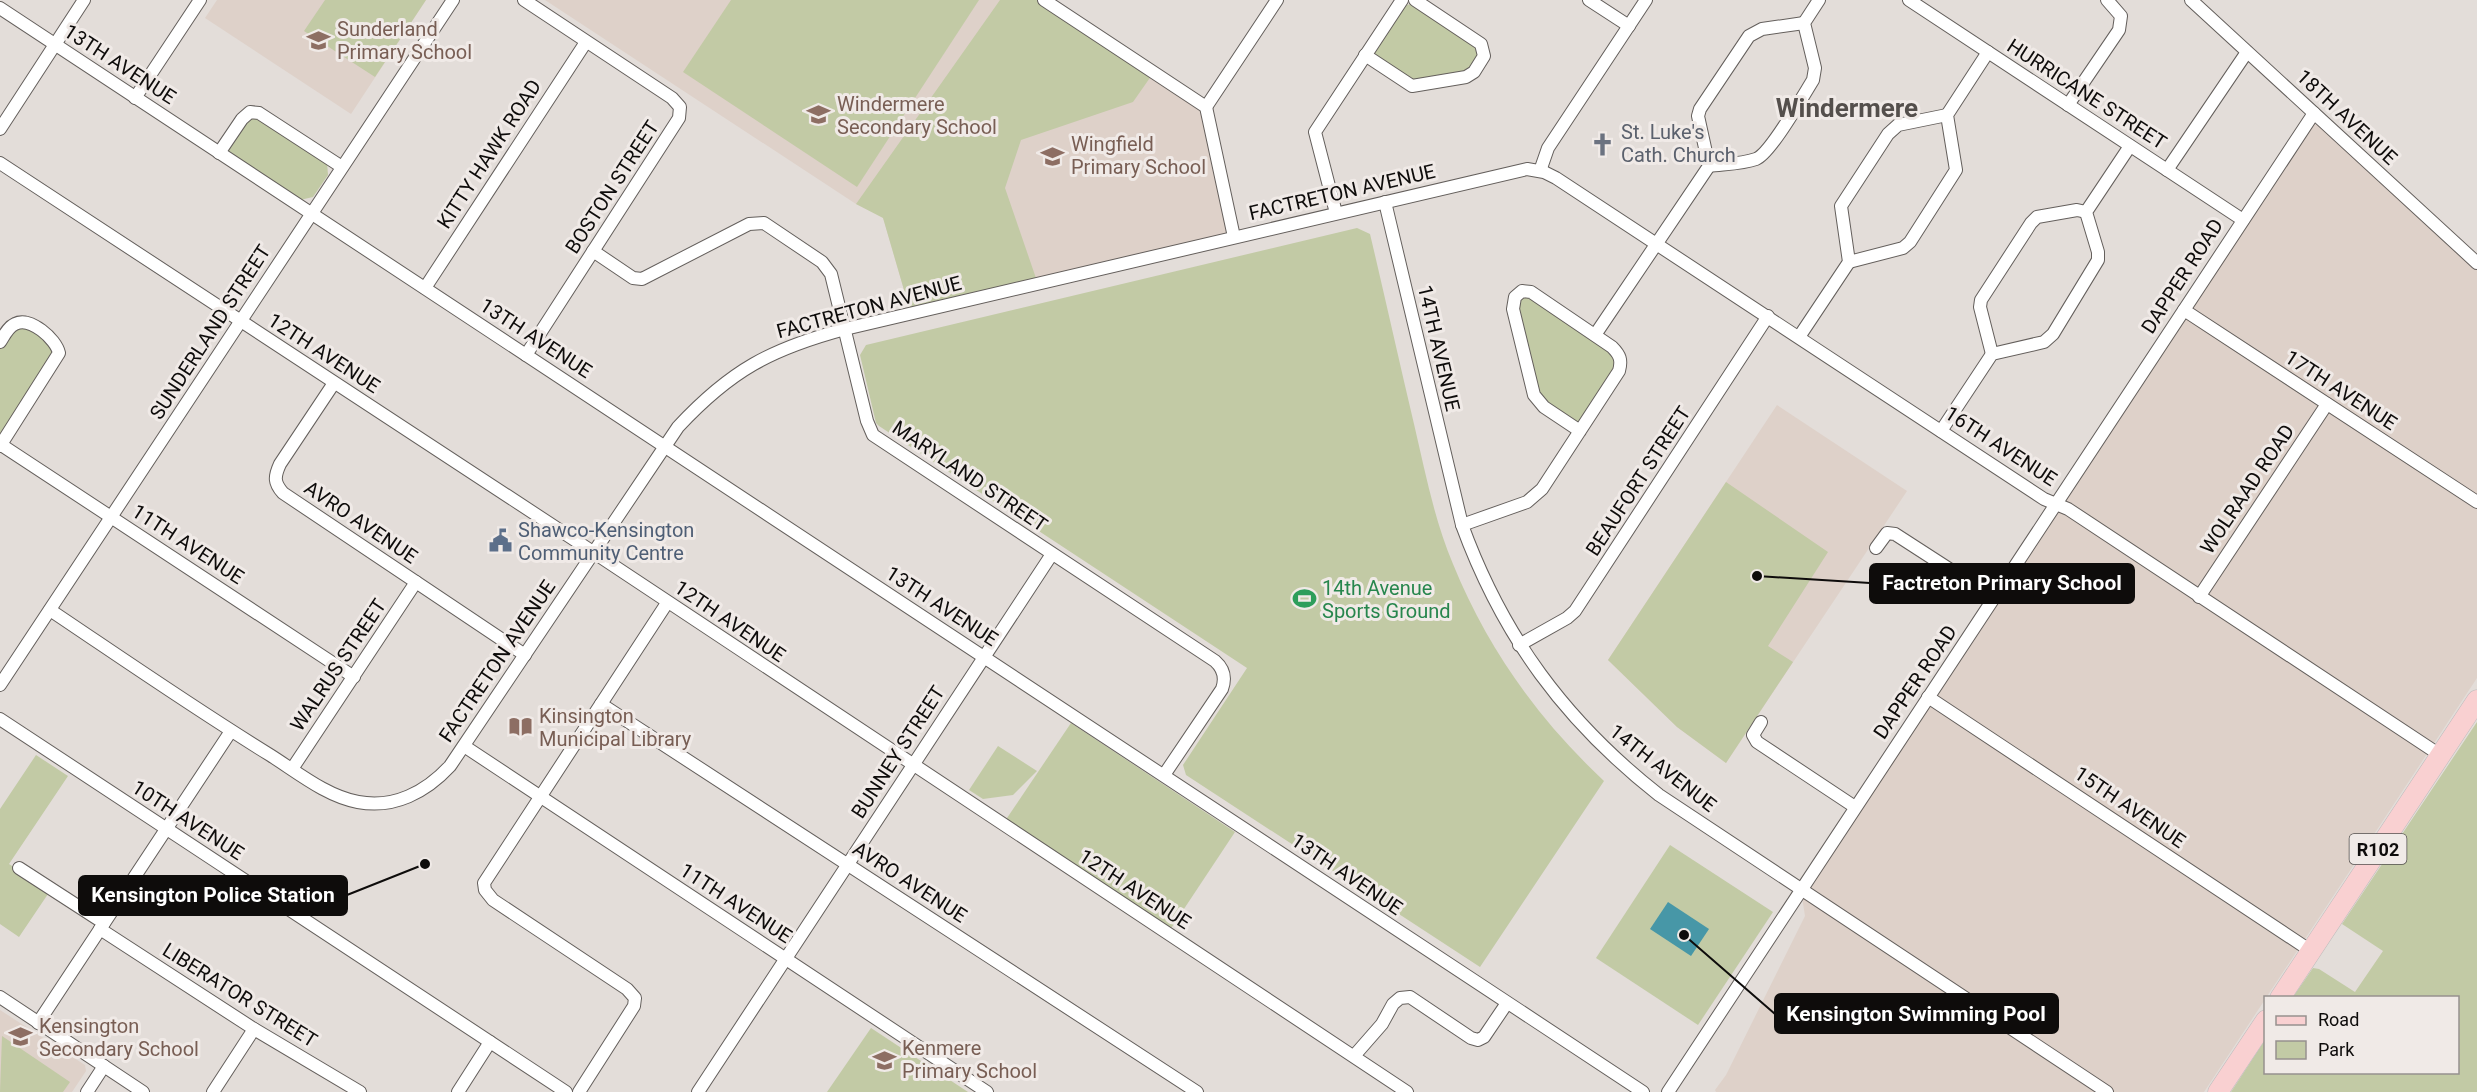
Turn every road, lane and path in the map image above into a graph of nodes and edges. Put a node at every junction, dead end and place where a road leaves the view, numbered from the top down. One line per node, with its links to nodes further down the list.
1 (84, 0): 19 (street)
2 (200, 0): 23 (street)
3 (453, 0): 33 (street, SUNDERLAND STREET)
4 (524, 0): 18 (street, BOSTON STREET)
5 (1044, 0): 25 (street)
6 (1277, 0): 25 (street)
7 (1401, 0): 22 (street)
8 (1415, 0): 22 (street)
9 (1588, 0): 17 (street)
10 (1646, 0): 17 (street)
11 (1819, 0): 16 (street)
12 (1909, 0): 20 (street, HURRICANE STREET)
13 (2107, 0): 24 (street)
14 (2191, 0): 21 (street, 18TH AVENUE)
15 (0, 8): 19 (street, 13TH AVENUE)
16 (1804, 22): 32 (street); 32 (street)
17 (1629, 26): 35 (street)
18 (586, 42): 43 (street, BOSTON STREET); 46 (street, KITTY HAWK ROAD)
19 (55, 45): 23 (street, 13TH AVENUE); 28 (street)
20 (1988, 52): 24 (street, HURRICANE STREET); 27 (street)
21 (2247, 52): 26 (street, 18TH AVENUE); 34 (street)
22 (1365, 55): 38 (street)
23 (135, 98): 30 (street, 13TH AVENUE)
24 (2068, 105): 29 (street, HURRICANE STREET)
25 (1206, 107): 41 (street)
26 (2314, 113): 40 (street, DAPPER ROAD); 45 (street, 18TH AVENUE)
27 (1947, 115): 44 (street); 44 (street)
28 (0, 129)
29 (2130, 146): 34 (street, HURRICANE STREET); 37 (street)
30 (219, 153): 33 (street); 39 (street, 13TH AVENUE)
31 (0, 163): 49 (street, 12TH AVENUE)
32 (1709, 166): 42 (street)
33 (342, 167): 39 (street, SUNDERLAND STREET)
34 (2167, 170): 40 (street, HURRICANE STREET)
35 (1540, 171): 36 (street, FACTRETON AVENUE); 42 (street, 16TH AVENUE)
36 (1385, 202): 38 (street, FACTRETON AVENUE); 65 (street, 14TH AVENUE)
37 (2086, 212): 55 (street); 55 (street)
38 (1336, 213): 41 (street, FACTRETON AVENUE)
39 (311, 214): 46 (street, 13TH AVENUE); 49 (street, SUNDERLAND STREET)
40 (2242, 220): 47 (street, DAPPER ROAD)
41 (1234, 237): 50 (street, FACTRETON AVENUE)
42 (1657, 243): 48 (street, 16TH AVENUE); 51 (street)
43 (593, 251): 50 (street, MARYLAND STREET); 54 (street, BOSTON STREET)
44 (1849, 262): 52 (street)
45 (2477, 263)
46 (425, 288): 54 (street, 13TH AVENUE)
47 (2184, 310): 57 (street, 17TH AVENUE); 63 (street, DAPPER ROAD)
48 (1768, 316): 52 (street, 16TH AVENUE); 74 (street, BEAUFORT STREET)
49 (240, 322): 56 (street, 12TH AVENUE); 64 (street, SUNDERLAND STREET)
50 (845, 329): 61 (street, FACTRETON AVENUE); 68 (street, MARYLAND STREET)
51 (1595, 335): 58 (street); 58 (street)
52 (1799, 337): 59 (street, 16TH AVENUE)
53 (0, 342): 60 (street, 11TH AVENUE)
54 (526, 354): 61 (street, 13TH AVENUE)
55 (1992, 354): 59 (street)
56 (334, 383): 67 (street, 12TH AVENUE); 69 (street, AVRO AVENUE)
57 (2327, 404): 62 (street, 17TH AVENUE); 70 (street, WOLRAAD ROAD)
58 (1580, 431): 65 (street)
59 (1941, 431): 63 (street, 16TH AVENUE)
60 (0, 445): 64 (street, 11TH AVENUE)
61 (664, 446): 67 (street, FACTRETON AVENUE); 76 (street, 13TH AVENUE)
62 (2477, 502)
63 (2056, 504): 70 (street, 16TH AVENUE); 71 (street, DAPPER ROAD)
64 (111, 517): 73 (street, SUNDERLAND STREET); 77 (street, 11TH AVENUE)
65 (1462, 525): 74 (street, 14TH AVENUE)
66 (1876, 548): 71 (street)
67 (593, 552): 72 (street, 12TH AVENUE); 75 (street, FACTRETON AVENUE)
68 (1052, 554): 76 (street, BUNNEY STREET); 89 (street, MARYLAND STREET)
69 (417, 582): 75 (street, AVRO AVENUE); 77 (street, WALRUS STREET)
70 (2199, 597): 86 (street, 16TH AVENUE)
71 (1994, 598): 79 (street, DAPPER ROAD)
72 (667, 603): 81 (street); 87 (street, 12TH AVENUE)
73 (50, 610): 78 (street, SUNDERLAND STREET); 84 (street, FACTRETON AVENUE)
74 (1519, 645): 95 (street, 14TH AVENUE)
75 (525, 655): 85 (street, FACTRETON AVENUE)
76 (984, 657): 87 (street, BUNNEY STREET); 89 (street, 13TH AVENUE)
77 (354, 676): 88 (street, WALRUS STREET)
78 (0, 685)
79 (1928, 697): 91 (street, DAPPER ROAD); 97 (street, 15TH AVENUE)
80 (2477, 700): 86 (main road, R102)
81 (601, 704): 90 (street); 93 (street, AVRO AVENUE)
82 (0, 719): 92 (street, 10TH AVENUE)
83 (1761, 722): 91 (street)
84 (231, 731): 88 (street, FACTRETON AVENUE); 92 (street)
85 (464, 746): 88 (street, FACTRETON AVENUE); 90 (street, 11TH AVENUE)
86 (2440, 755): 97 (main road, R102)
87 (912, 766): 93 (street, BUNNEY STREET); 106 (street, 12TH AVENUE)
88 (292, 769)
89 (1164, 775): 101 (street, 13TH AVENUE)
90 (540, 796): 98 (street, 11TH AVENUE); 114 (street)
91 (1856, 807): 95 (street, DAPPER ROAD)
92 (166, 829): 96 (street); 105 (street, 10TH AVENUE)
93 (848, 864): 98 (street, BUNNEY STREET); 117 (street, AVRO AVENUE)
94 (19, 868): 96 (street, LIBERATOR STREET)
95 (1801, 890): 120 (street, DAPPER ROAD); 121 (street, 14TH AVENUE)
96 (102, 926): 103 (street); 104 (street, LIBERATOR STREET)
97 (2311, 951): 99 (main road, R102)
98 (786, 959): 115 (street, BUNNEY STREET); 116 (street, 11TH AVENUE)
99 (2281, 996)
100 (0, 997): 103 (street)
101 (1508, 1004): 106 (street); 119 (street, 13TH AVENUE)
102 (2264, 1022): 122 (main road)
103 (38, 1023): 107 (street)
104 (254, 1029): 111 (street); 112 (street, LIBERATOR STREET)
105 (490, 1042): 108 (street, 10TH AVENUE); 113 (street)
106 (1354, 1056): 118 (street, 12TH AVENUE)
107 (104, 1066): 109 (street); 110 (street)
108 (560, 1091)
109 (87, 1092)
110 (143, 1092)
111 (213, 1092)
112 (360, 1092)
113 (458, 1092)
114 (579, 1092)
115 (698, 1092)
116 (987, 1092)
117 (1197, 1092)
118 (1407, 1092)
119 (1643, 1092)
120 (1668, 1092)
121 (2107, 1092)
122 (2218, 1092)

